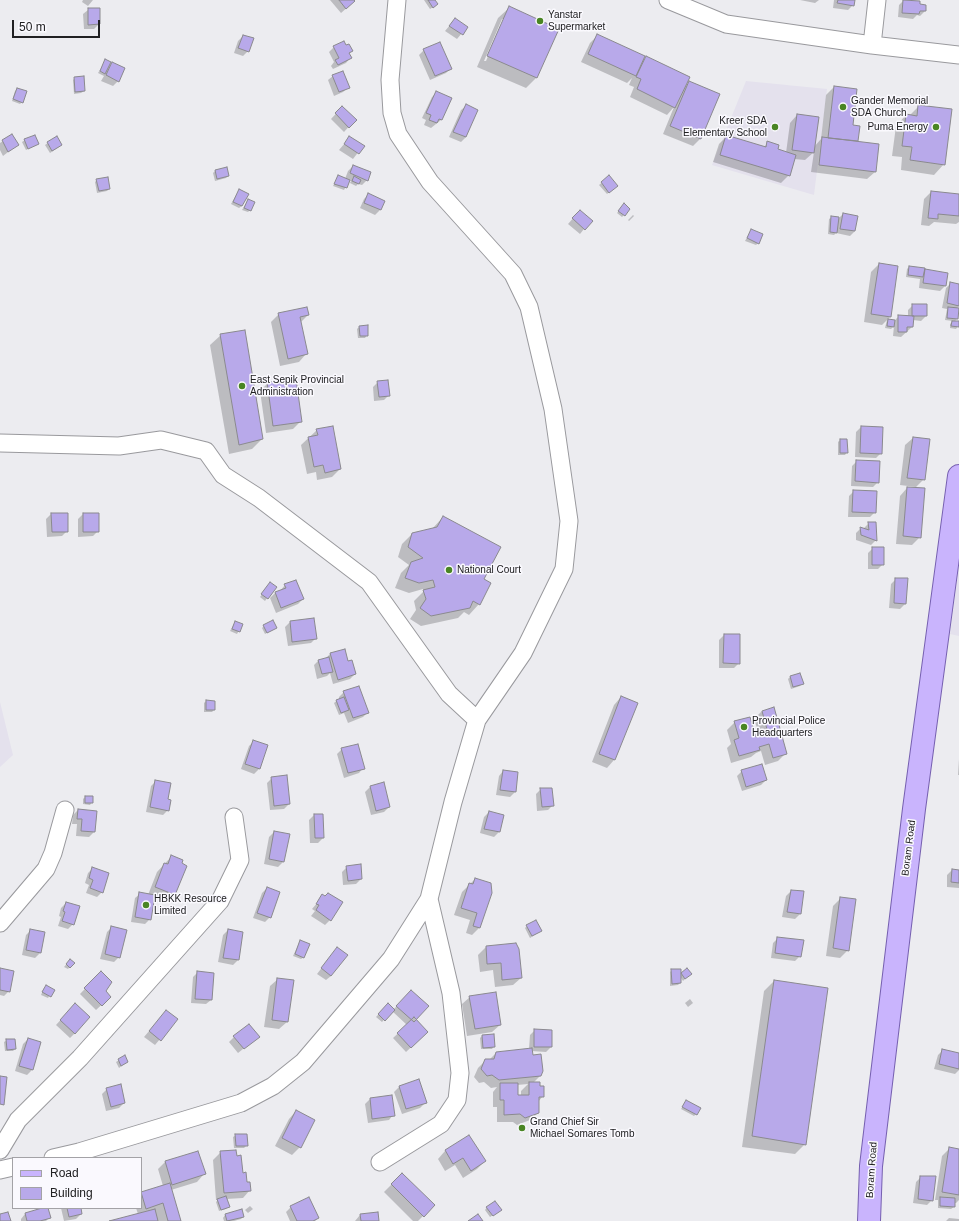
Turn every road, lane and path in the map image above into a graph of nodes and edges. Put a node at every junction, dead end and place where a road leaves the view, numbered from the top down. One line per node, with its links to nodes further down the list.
1 (398, 0): 8 (street)
2 (668, 0): 4 (street)
3 (877, 0): 4 (street)
4 (872, 45): 5 (street)
5 (959, 55)
6 (0, 443): 8 (street)
7 (959, 476): 18 (main road, Boram Road)
8 (477, 720): 11 (street)
9 (65, 810): 12 (street)
10 (234, 817): 13 (street)
11 (429, 899): 14 (street); 15 (street)
12 (0, 923)
13 (0, 1150)
14 (57, 1157)
15 (380, 1162)
16 (12, 1167): 17 (street)
17 (0, 1170)
18 (869, 1221)

